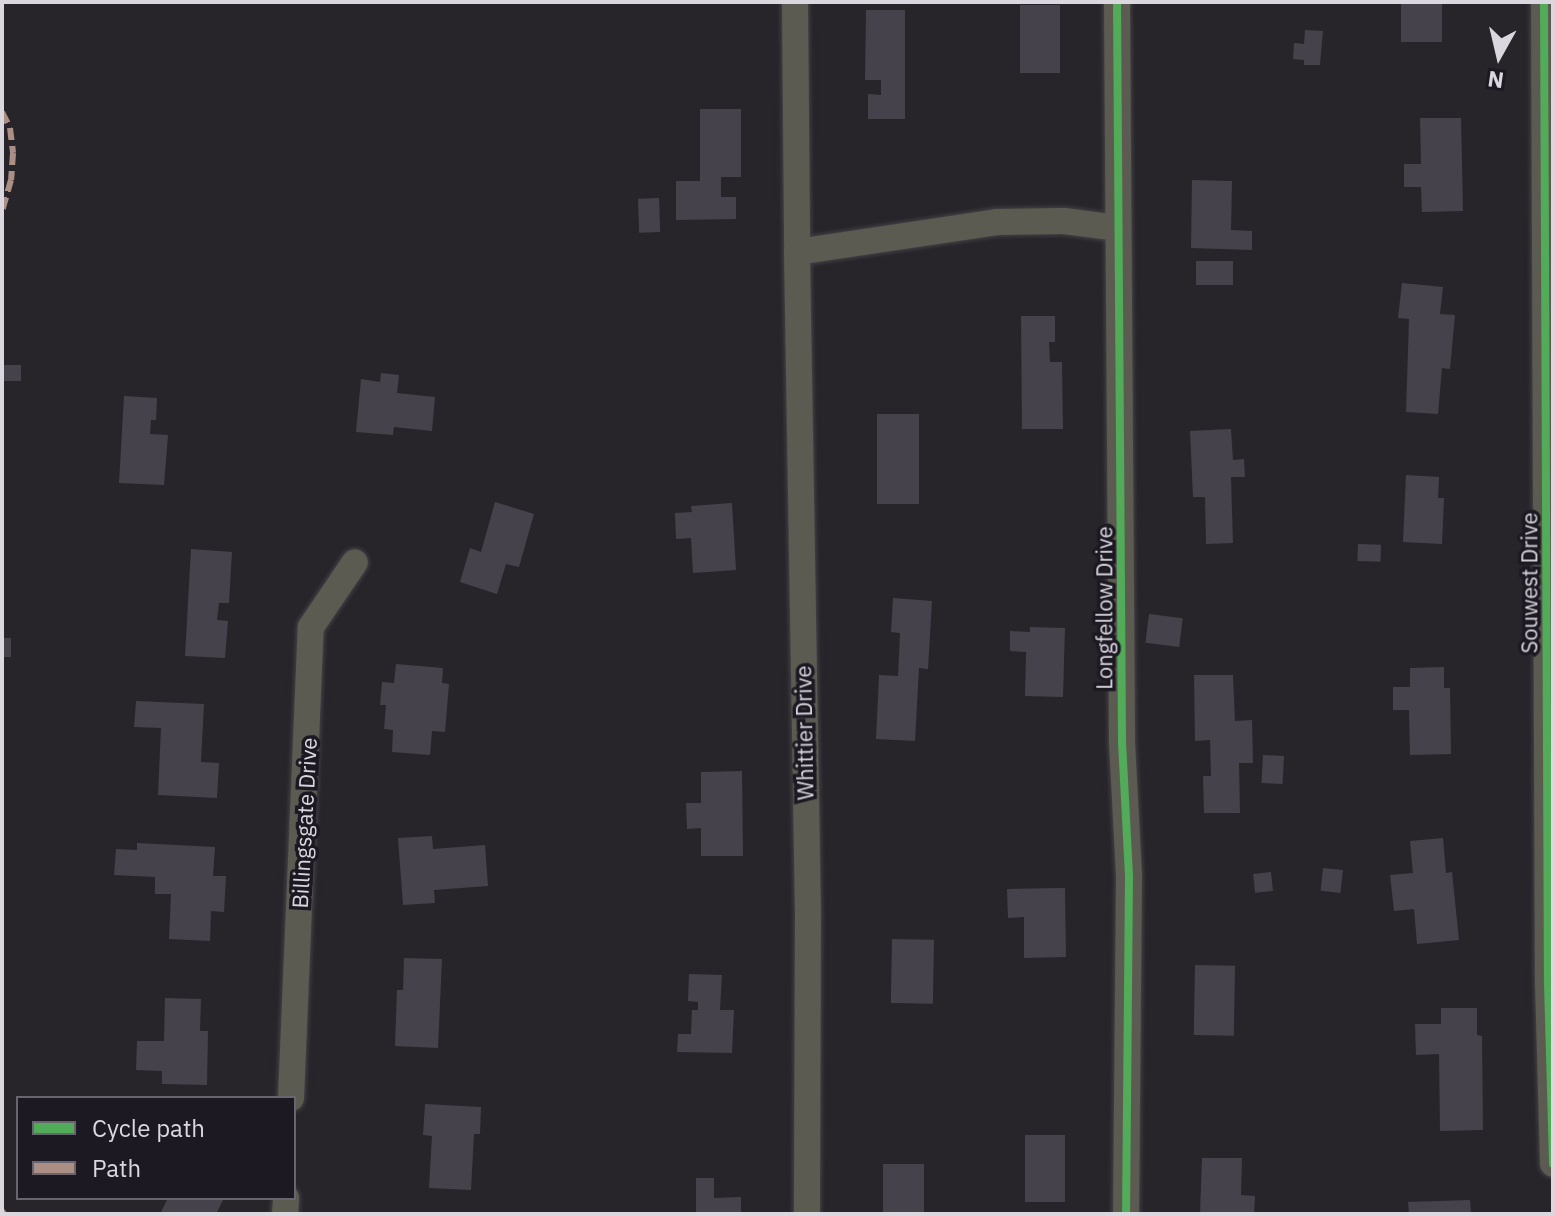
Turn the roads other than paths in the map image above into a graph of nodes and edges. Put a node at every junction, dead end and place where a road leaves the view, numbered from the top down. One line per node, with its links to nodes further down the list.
1 (795, 2): 5 (street, Whittier Drive)
2 (1117, 2): 4 (street, Longfellow Drive)
3 (1544, 2): 7 (street, Souwest Drive)
4 (1117, 228): 5 (street); 11 (street, Longfellow Drive)
5 (797, 252): 10 (street, Whittier Drive)
6 (355, 562): 8 (street, Billingsgate Drive)
7 (1551, 983): 9 (street, Souwest Drive)
8 (291, 1096)
9 (1553, 1164)
10 (807, 1214)
11 (1126, 1214)

